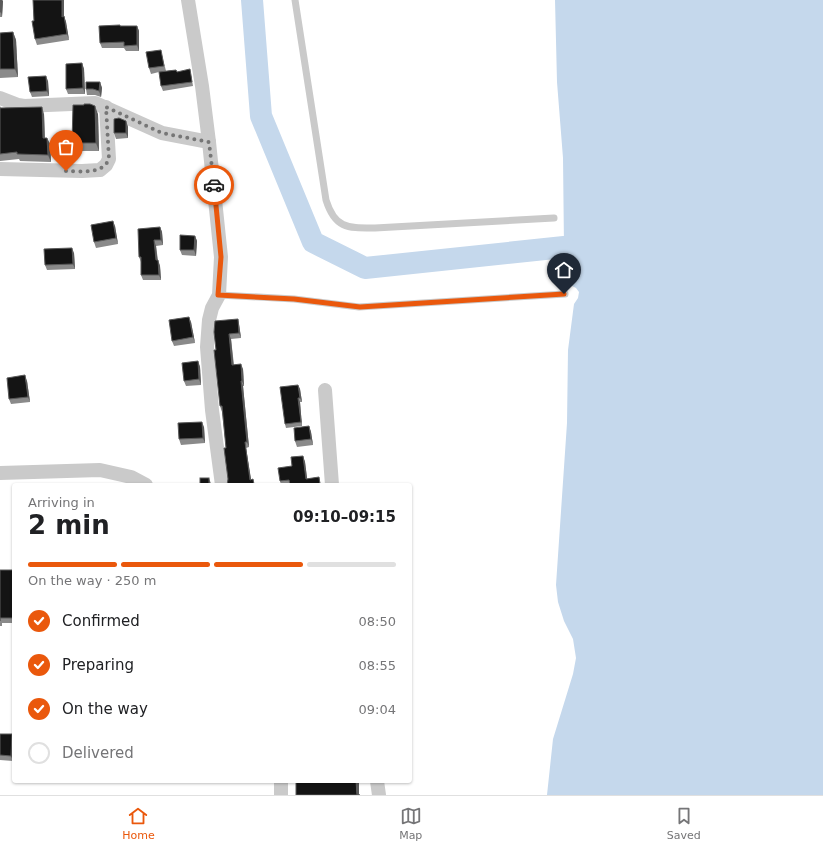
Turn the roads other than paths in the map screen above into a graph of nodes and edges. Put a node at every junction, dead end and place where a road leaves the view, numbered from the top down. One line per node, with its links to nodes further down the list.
1 (188, 0): 5 (street)
2 (295, 0): 7 (lane)
3 (0, 98): 4 (street)
4 (106, 107): 5 (street); 6 (street)
5 (209, 142): 9 (street)
6 (0, 169)
7 (554, 218)
8 (564, 294): 9 (lane)
9 (218, 295): 13 (street)
10 (325, 390): 14 (street)
11 (0, 473): 12 (street)
12 (142, 483)
13 (222, 483)
14 (332, 483)
15 (281, 783): 17 (street)
16 (377, 783): 18 (street)
17 (281, 795)
18 (379, 795)

